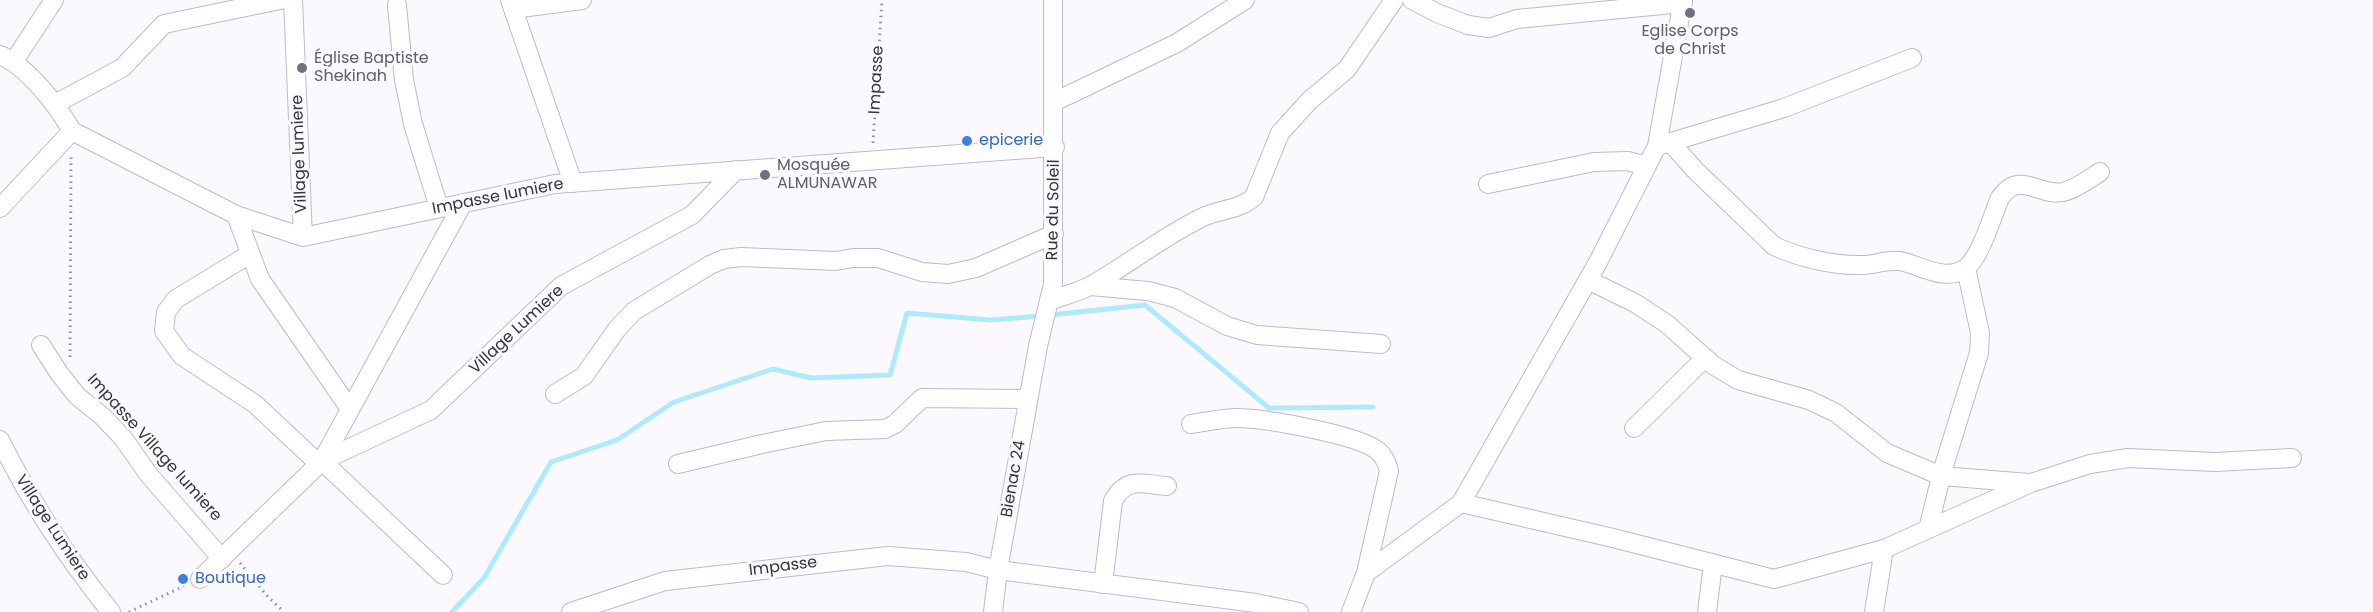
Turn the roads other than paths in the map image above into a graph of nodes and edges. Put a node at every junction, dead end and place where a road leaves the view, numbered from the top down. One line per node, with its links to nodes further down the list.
1 (54, 0): 12 (street)
2 (280, 0): 15 (street)
3 (293, 0): 29 (street, Village lumiere)
4 (582, 0): 11 (street)
5 (1053, 0): 14 (street, Rue du Soleil)
6 (1245, 0): 14 (street)
7 (1394, 0): 33 (street)
8 (1412, 0): 9 (street)
9 (1683, 2): 17 (street)
10 (397, 5): 26 (street)
11 (512, 5): 22 (street)
12 (7, 58): 15 (street)
13 (1912, 58): 17 (street)
14 (1054, 102): 18 (street, Rue du Soleil)
15 (55, 104): 16 (street)
16 (72, 131): 25 (street); 27 (street)
17 (1663, 144): 19 (street); 31 (street)
18 (1054, 147): 20 (street, Impasse lumiere); 28 (street, Rue du Soleil)
19 (1646, 166): 23 (street); 32 (street)
20 (736, 170): 22 (street, Impasse lumiere); 46 (street, Village Lumiere)
21 (2100, 172): 31 (street)
22 (573, 183): 24 (street, Impasse lumiere)
23 (1488, 184)
24 (463, 203): 26 (street, Impasse lumiere); 41 (street, Village Lumiere)
25 (0, 208)
26 (439, 208): 29 (street, Impasse lumiere)
27 (236, 215): 29 (street); 30 (street)
28 (1054, 234): 34 (street, Rue du Soleil); 39 (street)
29 (303, 237)
30 (250, 254): 41 (street); 46 (street)
31 (1966, 268): 48 (street)
32 (1588, 280): 38 (street); 51 (street)
33 (1090, 286): 34 (street); 35 (street)
34 (1051, 292): 37 (street, Rue du Soleil)
35 (1381, 344)
36 (41, 345): 54 (street)
37 (1038, 346): 40 (street, Bienac 24)
38 (1705, 357): 43 (street); 48 (street)
39 (555, 394)
40 (1028, 399): 47 (street); 56 (street, Bienac 24)
41 (350, 409): 46 (street, Village Lumiere)
42 (1191, 424): 57 (street)
43 (1634, 428)
44 (0, 440): 61 (street, Village Lumiere)
45 (2292, 458): 49 (street)
46 (321, 462): 54 (street, Village Lumiere); 58 (street)
47 (678, 464)
48 (1941, 476): 49 (street); 52 (street)
49 (2031, 483): 52 (street)
50 (1167, 486): 60 (street)
51 (1461, 503): 55 (street); 57 (street)
52 (1928, 529): 53 (street)
53 (1884, 549): 55 (street); 67 (street)
54 (226, 555): 59 (street, Village Lumiere)
55 (1713, 564): 66 (street)
56 (998, 570): 60 (street, Impasse); 62 (street, Impasse); 63 (street, Bienac 24)
57 (1366, 573): 65 (street)
58 (442, 575)
59 (200, 579)
60 (1103, 584): 64 (street, Impasse)
61 (111, 612)
62 (572, 612)
63 (993, 612)
64 (1299, 612)
65 (1352, 612)
66 (1707, 612)
67 (1874, 612)

